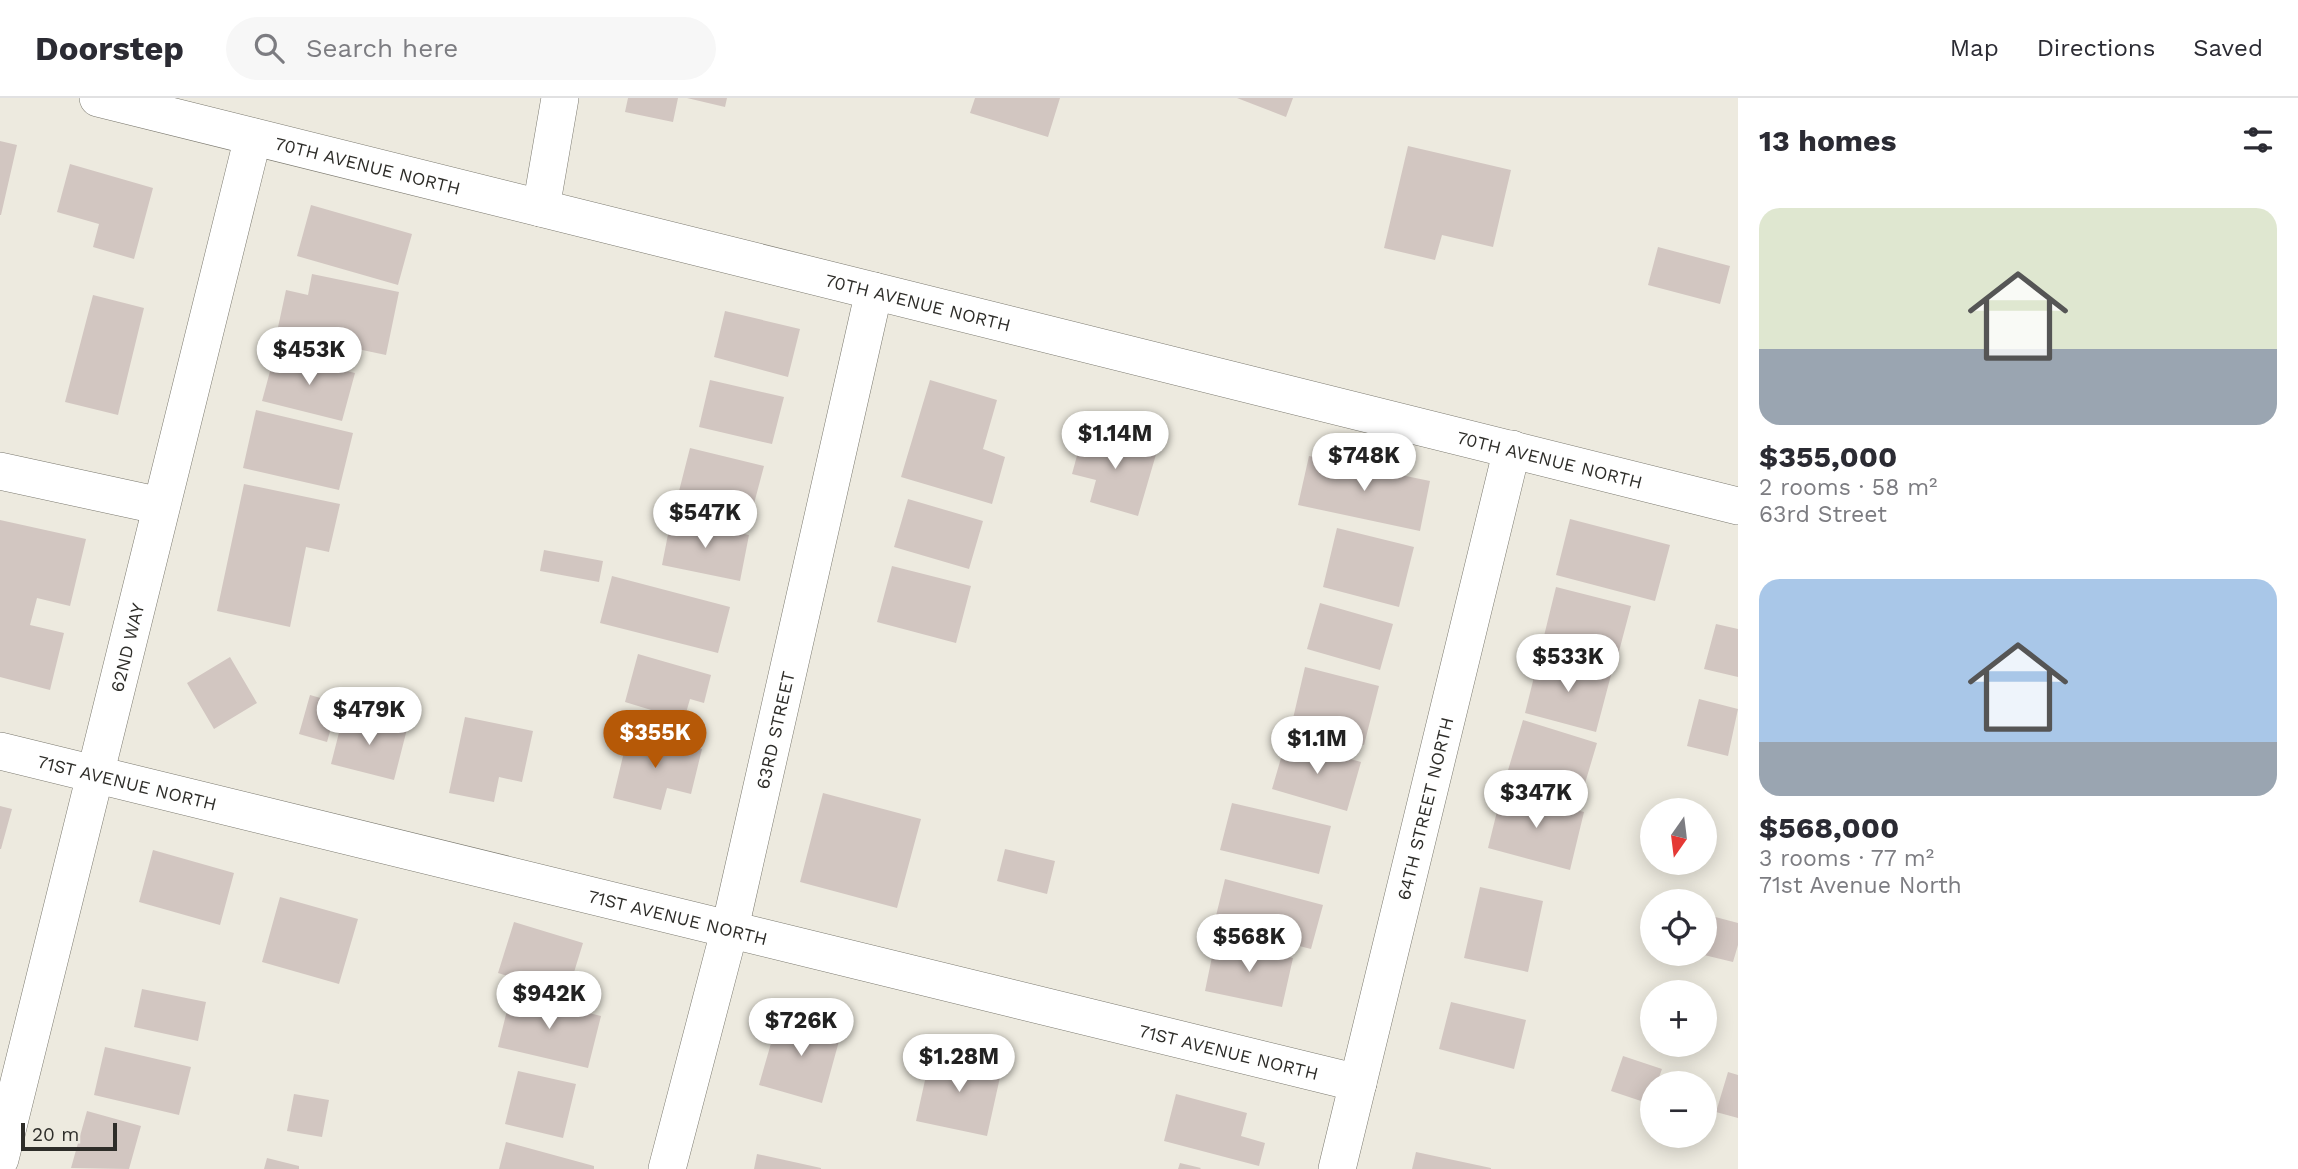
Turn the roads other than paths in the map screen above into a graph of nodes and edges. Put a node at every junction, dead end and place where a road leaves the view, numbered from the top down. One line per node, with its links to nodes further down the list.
1 (98, 98): 3 (street, 70TH AVENUE NORTH)
2 (560, 98): 5 (street)
3 (221, 113): 4 (street, 70TH AVENUE NORTH)
4 (253, 137): 5 (street, 70TH AVENUE NORTH); 9 (street, 62ND WAY)
5 (541, 208): 6 (street, 70TH AVENUE NORTH)
6 (874, 291): 7 (street, 70TH AVENUE NORTH); 13 (street, 63RD STREET)
7 (1512, 449): 10 (street, 70TH AVENUE NORTH); 14 (street, 64TH STREET NORTH)
8 (0, 471): 9 (street)
9 (161, 506): 12 (street, 62ND WAY)
10 (1738, 506)
11 (0, 751): 12 (street, 71ST AVENUE NORTH)
12 (93, 774): 13 (street, 71ST AVENUE NORTH); 15 (street, 62ND WAY)
13 (730, 928): 14 (street, 71ST AVENUE NORTH); 16 (street, 63RD STREET)
14 (1358, 1083): 17 (street, 64TH STREET NORTH)
15 (0, 1159)
16 (667, 1169)
17 (1337, 1169)

